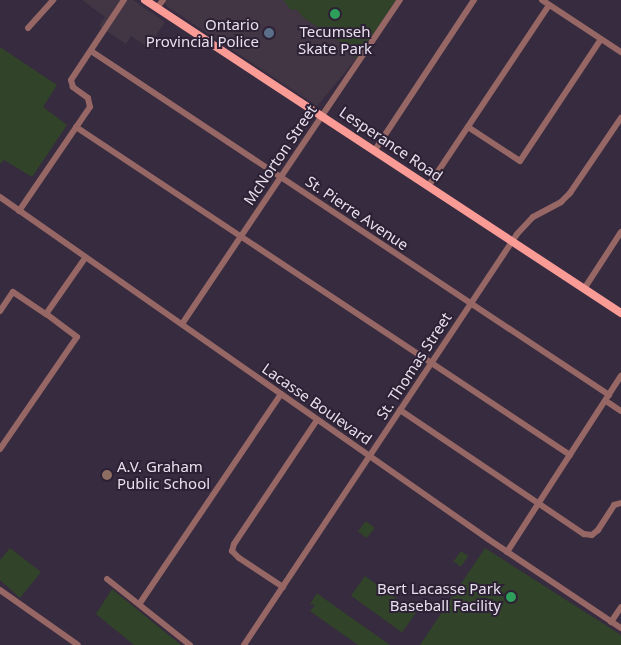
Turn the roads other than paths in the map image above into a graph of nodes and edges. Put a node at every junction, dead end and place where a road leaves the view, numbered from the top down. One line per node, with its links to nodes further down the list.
1 (53, 0): 10 (street)
2 (124, 0): 12 (street)
3 (145, 0): 9 (main road, Lesperance Road)
4 (162, 0): 9 (street)
5 (400, 0): 14 (street, McNorton Street)
6 (474, 0): 18 (street)
7 (542, 0): 8 (street)
8 (548, 5): 11 (street); 17 (street)
9 (157, 8): 14 (main road, Lesperance Road)
10 (28, 28)
11 (601, 39): 13 (street); 17 (street)
12 (91, 51): 16 (street); 19 (street, St. Pierre Avenue)
13 (621, 52)
14 (322, 114): 18 (main road, Lesperance Road); 19 (street, McNorton Street)
15 (621, 118): 25 (street, St. Thomas Street)
16 (76, 127): 22 (street); 24 (street)
17 (468, 127): 20 (street)
18 (375, 150): 20 (main road, Lesperance Road)
19 (281, 177): 24 (street, McNorton Street); 28 (street, St. Pierre Avenue)
20 (429, 185): 25 (main road, Lesperance Road)
21 (0, 197): 22 (street, Lacasse Boulevard)
22 (19, 211): 26 (street, Lacasse Boulevard)
23 (621, 232): 27 (street)
24 (241, 237): 32 (street, McNorton Street); 33 (street)
25 (512, 242): 27 (main road, Lesperance Road); 28 (street, St. Thomas Street)
26 (85, 258): 31 (street); 32 (street, Lacasse Boulevard)
27 (584, 289): 30 (main road, Lesperance Road)
28 (470, 303): 33 (street, St. Thomas Street); 36 (street, St. Pierre Avenue)
29 (0, 311): 31 (street)
30 (621, 313)
31 (46, 314): 40 (street)
32 (182, 324): 35 (street, Lacasse Boulevard)
33 (431, 363): 37 (street, St. Thomas Street); 41 (street)
34 (621, 376): 36 (street)
35 (281, 394): 39 (street, Lacasse Boulevard); 49 (street)
36 (607, 398): 38 (street, St. Pierre Avenue); 41 (street)
37 (400, 410): 42 (street, St. Thomas Street); 43 (street)
38 (621, 411)
39 (318, 420): 42 (street, Lacasse Boulevard); 47 (street)
40 (0, 449)
41 (570, 455): 43 (street)
42 (370, 456): 45 (street, Lacasse Boulevard); 47 (street, St. Thomas Street)
43 (539, 502): 44 (street); 45 (street)
44 (621, 503)
45 (507, 552): 51 (street, Lacasse Boulevard)
46 (107, 579): 49 (street)
47 (283, 587): 55 (street, St. Thomas Street)
48 (0, 590): 53 (street)
49 (140, 603): 54 (street)
50 (621, 607): 51 (street)
51 (611, 622): 52 (street, Lacasse Boulevard)
52 (621, 628)
53 (78, 645)
54 (190, 645)
55 (244, 645)

